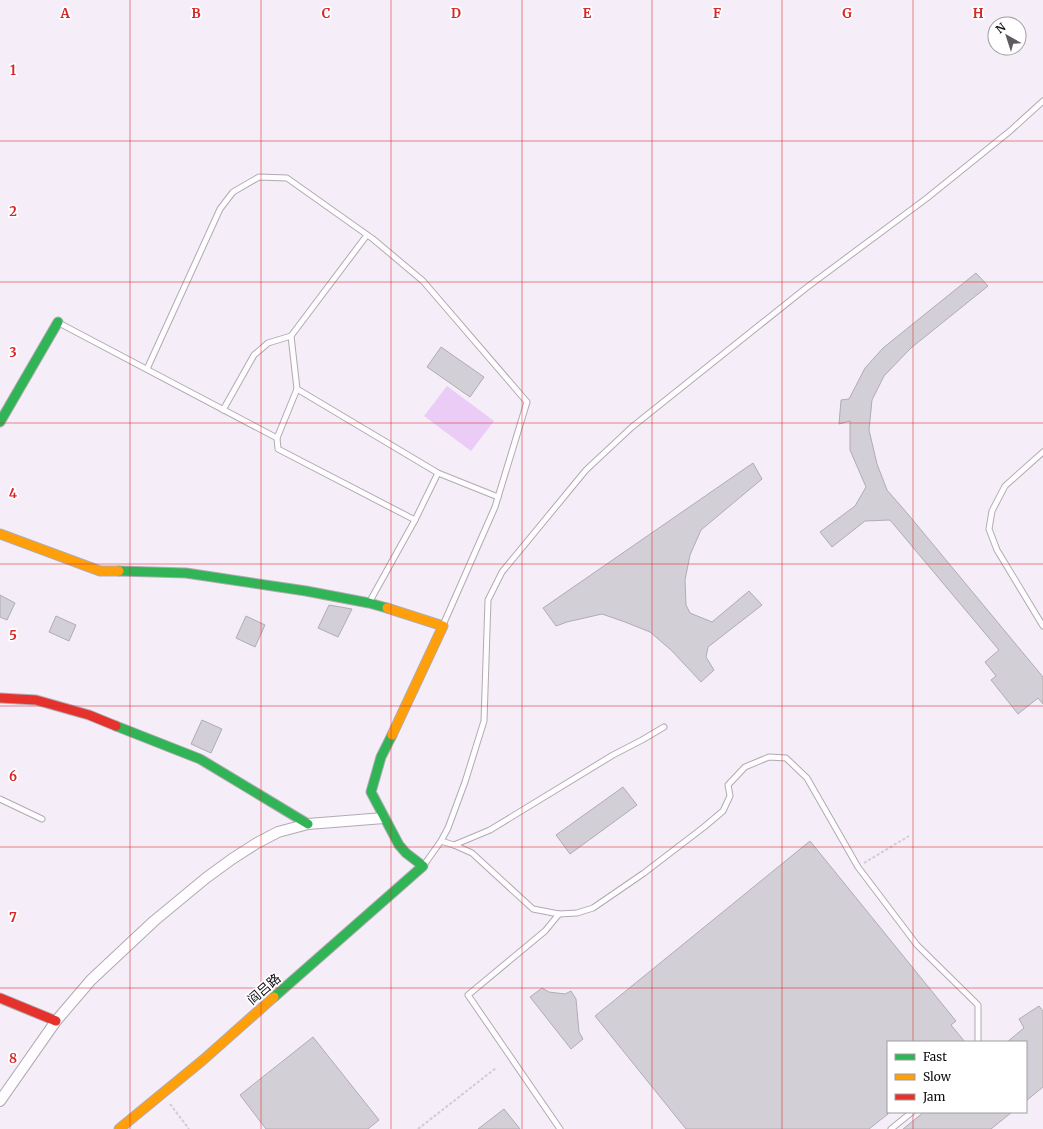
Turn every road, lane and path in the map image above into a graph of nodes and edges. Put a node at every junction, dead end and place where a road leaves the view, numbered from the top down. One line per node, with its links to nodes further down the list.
1 (1043, 101): 25 (lane)
2 (367, 235): 4 (lane); 5 (lane); 12 (lane)
3 (58, 322): 5 (lane); 8 (street)
4 (291, 336): 6 (lane); 7 (lane)
5 (147, 369): 7 (lane)
6 (297, 389): 9 (lane); 11 (lane)
7 (224, 410): 9 (lane)
8 (0, 422)
9 (277, 438): 13 (lane)
10 (1043, 452): 17 (lane)
11 (438, 473): 12 (lane); 13 (lane)
12 (498, 497): 16 (lane)
13 (415, 520): 15 (lane)
14 (0, 534): 15 (street)
15 (369, 603): 16 (street)
16 (443, 626): 22 (street)
17 (1043, 626)
18 (0, 698): 23 (street)
19 (664, 727): 26 (lane)
20 (0, 799): 21 (lane)
21 (42, 819)
22 (386, 821): 23 (street); 27 (street)
23 (308, 824): 31 (street)
24 (909, 836): 28 (path)
25 (441, 841): 26 (lane); 27 (lane)
26 (454, 845): 29 (lane)
27 (423, 866): 34 (street, 阎吕路)
28 (858, 867): 29 (lane); 32 (lane)
29 (559, 914): 40 (lane)
30 (0, 998): 31 (street)
31 (56, 1021): 35 (street)
32 (978, 1041)
33 (496, 1068): 39 (path)
34 (162, 1093): 37 (street, 阎吕路); 38 (path)
35 (0, 1101)
36 (911, 1113): 41 (lane)
37 (119, 1129)
38 (189, 1129)
39 (418, 1129)
40 (560, 1129)
41 (891, 1129)

